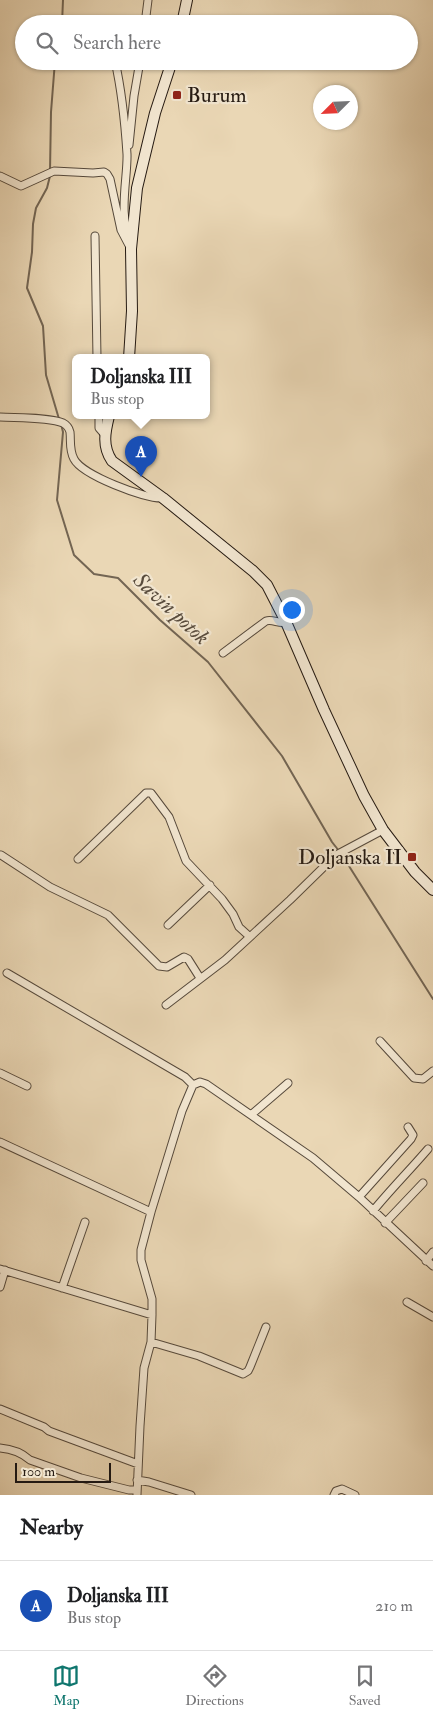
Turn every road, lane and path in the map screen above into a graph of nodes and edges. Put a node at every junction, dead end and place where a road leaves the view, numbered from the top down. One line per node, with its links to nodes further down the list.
1 (148, 0): 3 (street)
2 (188, 0): 4 (street)
3 (146, 15)
4 (184, 15)
5 (117, 70): 8 (street)
6 (138, 70): 8 (street)
7 (169, 70): 11 (street)
8 (127, 156): 11 (street)
9 (0, 176): 11 (street)
10 (94, 236): 12 (street)
11 (132, 244): 13 (street)
12 (97, 354)
13 (129, 354)
14 (0, 417): 18 (street)
15 (99, 419): 17 (street)
16 (108, 419): 17 (street)
17 (105, 435): 18 (street)
18 (163, 498): 19 (street)
19 (286, 622): 20 (street); 21 (street)
20 (223, 653)
21 (383, 830): 25 (street); 27 (street)
22 (1, 855): 29 (street)
23 (78, 859): 24 (street)
24 (210, 886): 26 (street); 27 (street)
25 (433, 890)
26 (168, 925)
27 (250, 937): 29 (street)
28 (7, 973): 35 (street)
29 (200, 978): 30 (street)
30 (166, 1005)
31 (380, 1040): 32 (street)
32 (433, 1071)
33 (0, 1074): 36 (street)
34 (288, 1083): 37 (street)
35 (193, 1085): 37 (street); 44 (street)
36 (27, 1086)
37 (251, 1115): 42 (street)
38 (408, 1127): 42 (street)
39 (0, 1142): 44 (street)
40 (428, 1150): 43 (street)
41 (423, 1183): 46 (street)
42 (359, 1198): 43 (street)
43 (373, 1210): 46 (street)
44 (151, 1212): 54 (street)
45 (85, 1222): 52 (street)
46 (385, 1223): 48 (street)
47 (433, 1252): 48 (street)
48 (426, 1261): 49 (street)
49 (433, 1266)
50 (3, 1269): 51 (street); 52 (street)
51 (0, 1287)
52 (62, 1288): 54 (street)
53 (407, 1302): 55 (street)
54 (152, 1315): 57 (street)
55 (433, 1317)
56 (266, 1326): 57 (street)
57 (151, 1342): 60 (street)
58 (0, 1409): 60 (street)
59 (0, 1448): 62 (street)
60 (138, 1464): 61 (street)
61 (137, 1480): 62 (street); 63 (street)
62 (137, 1493)
63 (191, 1495)
64 (334, 1495): 65 (street)
65 (355, 1495)

